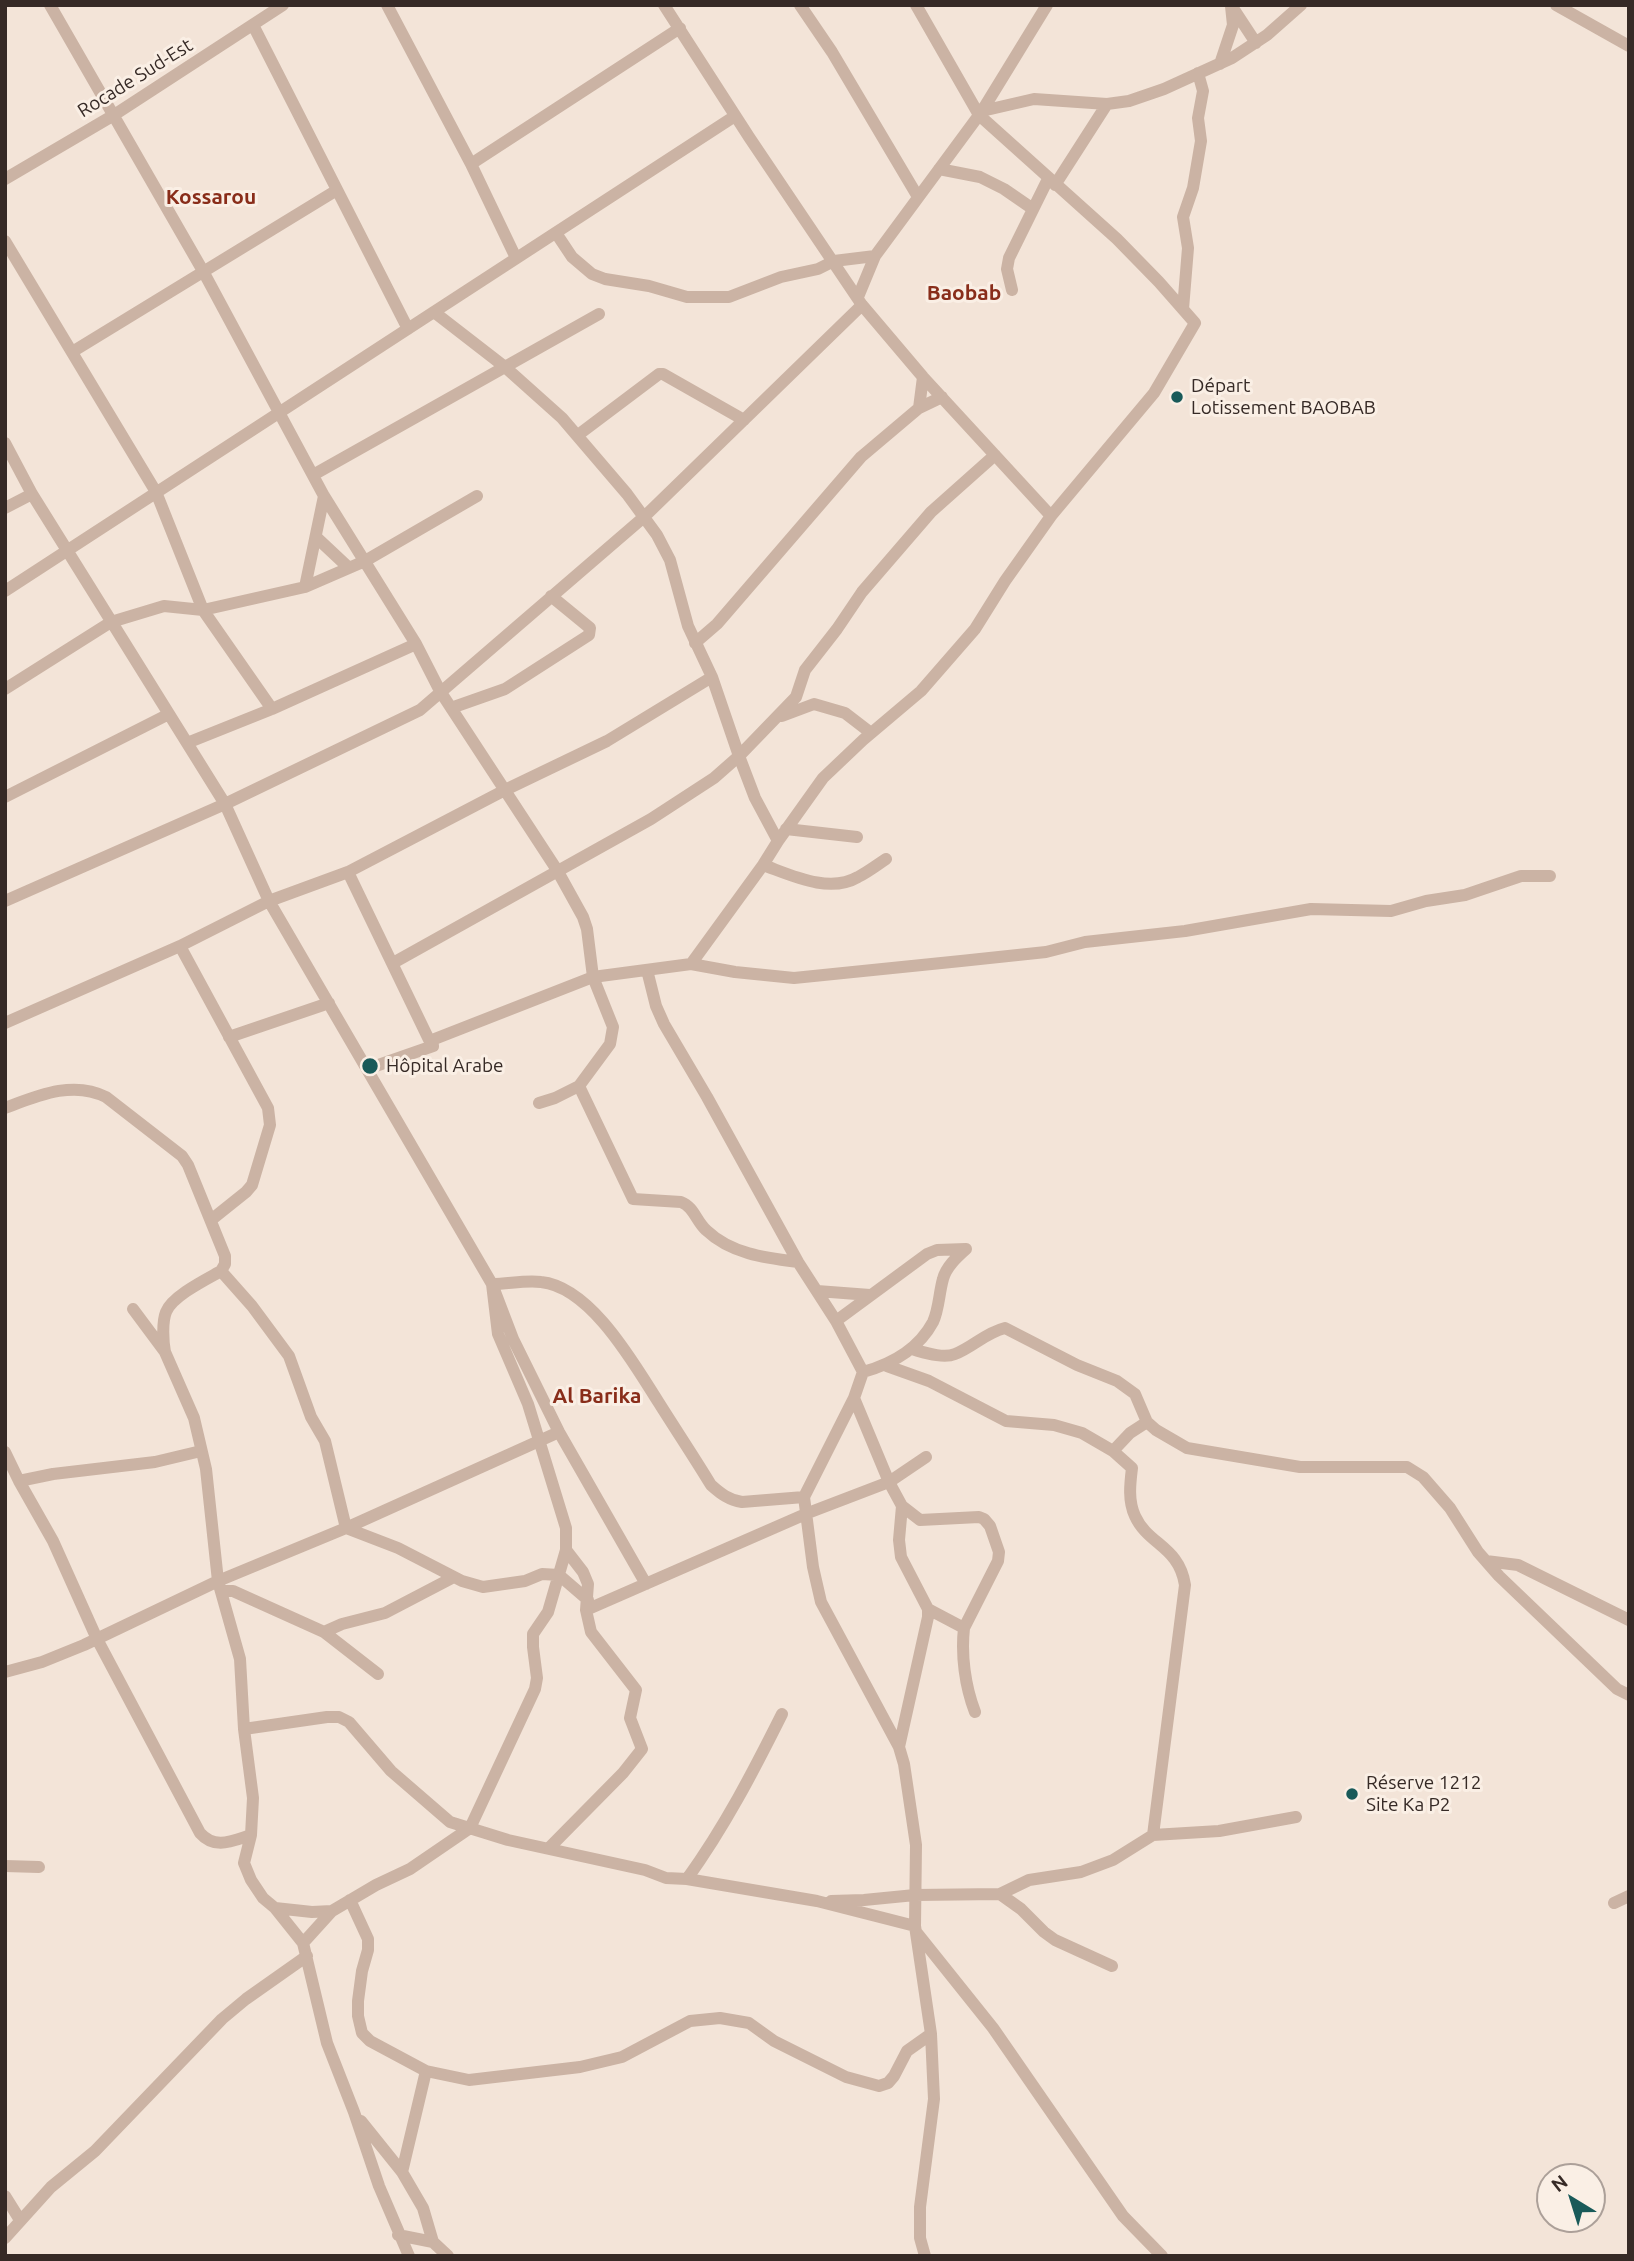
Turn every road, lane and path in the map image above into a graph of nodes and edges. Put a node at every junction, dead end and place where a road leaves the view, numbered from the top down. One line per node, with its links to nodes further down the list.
1 (50, 5): 19 (street)
2 (283, 5): 11 (street, Rocade Sud-Est)
3 (387, 5): 21 (street)
4 (664, 5): 12 (street)
5 (800, 5): 26 (street)
6 (1047, 5): 18 (street)
7 (1301, 5): 13 (street)
8 (1556, 5): 14 (street)
9 (1231, 6): 13 (street); 15 (street)
10 (922, 8): 18 (street)
11 (253, 25): 19 (street, Rocade Sud-Est); 25 (street)
12 (680, 28): 20 (street); 21 (street)
13 (1256, 43): 15 (street)
14 (1629, 46)
15 (1220, 64): 16 (street)
16 (1198, 73): 17 (street); 36 (street)
17 (1107, 104): 18 (street); 24 (street)
18 (981, 113): 22 (street); 24 (street)
19 (114, 115): 23 (street, Rocade Sud-Est); 33 (street)
20 (735, 116): 28 (street); 32 (street)
21 (471, 164): 31 (street)
22 (939, 169): 26 (street); 27 (street)
23 (5, 179)
24 (1051, 182): 27 (street); 36 (street)
25 (337, 190): 33 (street); 39 (street)
26 (918, 197): 30 (street)
27 (1033, 209): 34 (street)
28 (555, 233): 31 (street); 32 (street)
29 (5, 241): 40 (street)
30 (875, 256): 32 (street); 35 (street)
31 (516, 258): 37 (street)
32 (834, 261): 35 (street)
33 (203, 271): 40 (street); 45 (street)
34 (1012, 290)
35 (860, 301): 42 (street); 46 (street)
36 (1183, 309): 56 (street)
37 (434, 312): 39 (street); 41 (street)
38 (599, 314): 41 (street)
39 (408, 329): 45 (street)
40 (72, 352): 51 (street)
41 (505, 367): 47 (street); 50 (street)
42 (923, 377): 43 (street); 44 (street)
43 (942, 397): 44 (street); 49 (street)
44 (919, 408): 69 (street)
45 (280, 412): 50 (street); 51 (street)
46 (744, 420): 47 (street); 57 (street)
47 (578, 435): 57 (street)
48 (5, 443): 52 (street)
49 (995, 455): 56 (street); 77 (street)
50 (313, 475): 53 (street)
51 (156, 492): 59 (street); 63 (street)
52 (32, 494): 55 (street); 59 (street)
53 (324, 496): 58 (street); 60 (street)
54 (477, 496): 60 (street)
55 (5, 508)
56 (1051, 516): 78 (street)
57 (644, 517): 65 (street); 69 (street)
58 (317, 538): 61 (street); 62 (street)
59 (67, 550): 64 (street); 68 (street)
60 (365, 561): 61 (street); 70 (street)
61 (349, 568): 62 (street)
62 (305, 587): 67 (street)
63 (193, 588): 66 (street); 67 (street)
64 (5, 590)
65 (551, 596): 73 (street); 74 (street)
66 (173, 606): 67 (street); 68 (street)
67 (203, 610): 75 (street)
68 (111, 622): 72 (street); 76 (street)
69 (695, 643): 71 (street)
70 (416, 644): 73 (street); 75 (street)
71 (712, 677): 80 (street); 81 (street)
72 (5, 689)
73 (440, 691): 74 (street); 83 (street)
74 (451, 708): 81 (street)
75 (272, 709): 79 (street)
76 (169, 714): 79 (street); 82 (street)
77 (775, 719): 78 (street); 80 (street)
78 (871, 733): 84 (street)
79 (187, 743): 83 (street)
80 (739, 756): 86 (street); 89 (street)
81 (505, 790): 89 (street); 90 (street)
82 (5, 797)
83 (225, 804): 92 (street); 93 (street)
84 (786, 829): 85 (street); 86 (street)
85 (858, 837)
86 (778, 841): 88 (street)
87 (886, 859): 88 (street)
88 (763, 865): 96 (street)
89 (557, 870): 95 (street); 98 (street)
90 (348, 872): 93 (street); 95 (street)
91 (1550, 876): 96 (street)
92 (5, 901)
93 (269, 901): 94 (street); 99 (street)
94 (180, 946): 100 (street); 101 (street)
95 (393, 963): 102 (street)
96 (691, 964): 97 (street)
97 (646, 970): 98 (street); 108 (street)
98 (593, 977): 102 (street); 104 (street)
99 (328, 1003): 101 (street); 103 (street)
100 (5, 1023)
101 (229, 1037): 107 (street)
102 (433, 1046): 103 (street)
103 (367, 1069): 110 (street)
104 (579, 1086): 105 (street); 108 (street)
105 (539, 1103)
106 (5, 1108): 107 (street)
107 (211, 1220): 109 (street)
108 (798, 1262): 111 (street)
109 (221, 1271): 116 (street); 132 (street)
110 (492, 1284): 121 (street); 122 (street); 129 (street)
111 (817, 1291): 112 (street); 114 (street)
112 (870, 1295): 114 (street); 115 (street)
113 (133, 1309): 116 (street)
114 (836, 1321): 118 (street)
115 (911, 1349): 117 (street); 120 (street)
116 (165, 1352): 123 (street)
117 (887, 1366): 118 (street); 124 (street)
118 (863, 1372): 119 (street)
119 (854, 1398): 128 (street); 129 (street)
120 (1147, 1422): 124 (street); 134 (street)
121 (559, 1432): 122 (street); 137 (street)
122 (541, 1441): 132 (street); 133 (street)
123 (201, 1451): 127 (street); 138 (street)
124 (1113, 1451): 155 (street)
125 (5, 1452): 127 (street)
126 (926, 1457): 128 (street)
127 (19, 1481): 144 (street)
128 (889, 1482): 130 (street); 131 (street)
129 (804, 1497): 131 (street)
130 (902, 1506): 140 (street); 142 (street)
131 (808, 1513): 137 (street); 151 (street)
132 (346, 1528): 136 (street); 138 (street)
133 (566, 1550): 135 (street); 139 (street)
134 (1486, 1560): 141 (street); 147 (street)
135 (559, 1575): 136 (street); 139 (street); 153 (street)
136 (452, 1578): 143 (street)
137 (646, 1584): 139 (street)
138 (220, 1586): 143 (street); 144 (street); 150 (street)
139 (587, 1605): 156 (street)
140 (928, 1609): 142 (street); 151 (street)
141 (1629, 1620)
142 (964, 1628): 148 (street)
143 (324, 1632): 146 (street)
144 (97, 1639): 145 (street); 154 (street)
145 (5, 1672)
146 (378, 1675)
147 (1629, 1695)
148 (975, 1712)
149 (782, 1714): 159 (street)
150 (244, 1730): 153 (street); 154 (street)
151 (899, 1747): 161 (street)
152 (1296, 1816): 155 (street)
153 (470, 1828): 156 (street); 163 (street)
154 (251, 1835): 166 (street)
155 (1153, 1835): 160 (street)
156 (549, 1847): 159 (street)
157 (5, 1866): 158 (street)
158 (38, 1867)
159 (687, 1879): 164 (street)
160 (1000, 1894): 161 (street); 170 (street)
161 (915, 1895): 164 (street); 168 (street)
162 (1629, 1896): 165 (street)
163 (350, 1900): 167 (street); 172 (street)
164 (817, 1901): 168 (street)
165 (1614, 1903)
166 (275, 1908): 167 (street); 169 (street)
167 (332, 1911): 169 (street)
168 (916, 1929): 171 (street); 183 (street)
169 (305, 1950): 173 (street); 176 (street)
170 (1112, 1966)
171 (931, 2034): 172 (street); 182 (street)
172 (426, 2071): 174 (street)
173 (354, 2112): 174 (street); 177 (street)
174 (402, 2172): 179 (street)
175 (5, 2196): 176 (street)
176 (20, 2220): 178 (street)
177 (398, 2235): 179 (street); 180 (street)
178 (5, 2238)
179 (433, 2242): 181 (street)
180 (409, 2256)
181 (447, 2256)
182 (925, 2256)
183 (1162, 2256)

